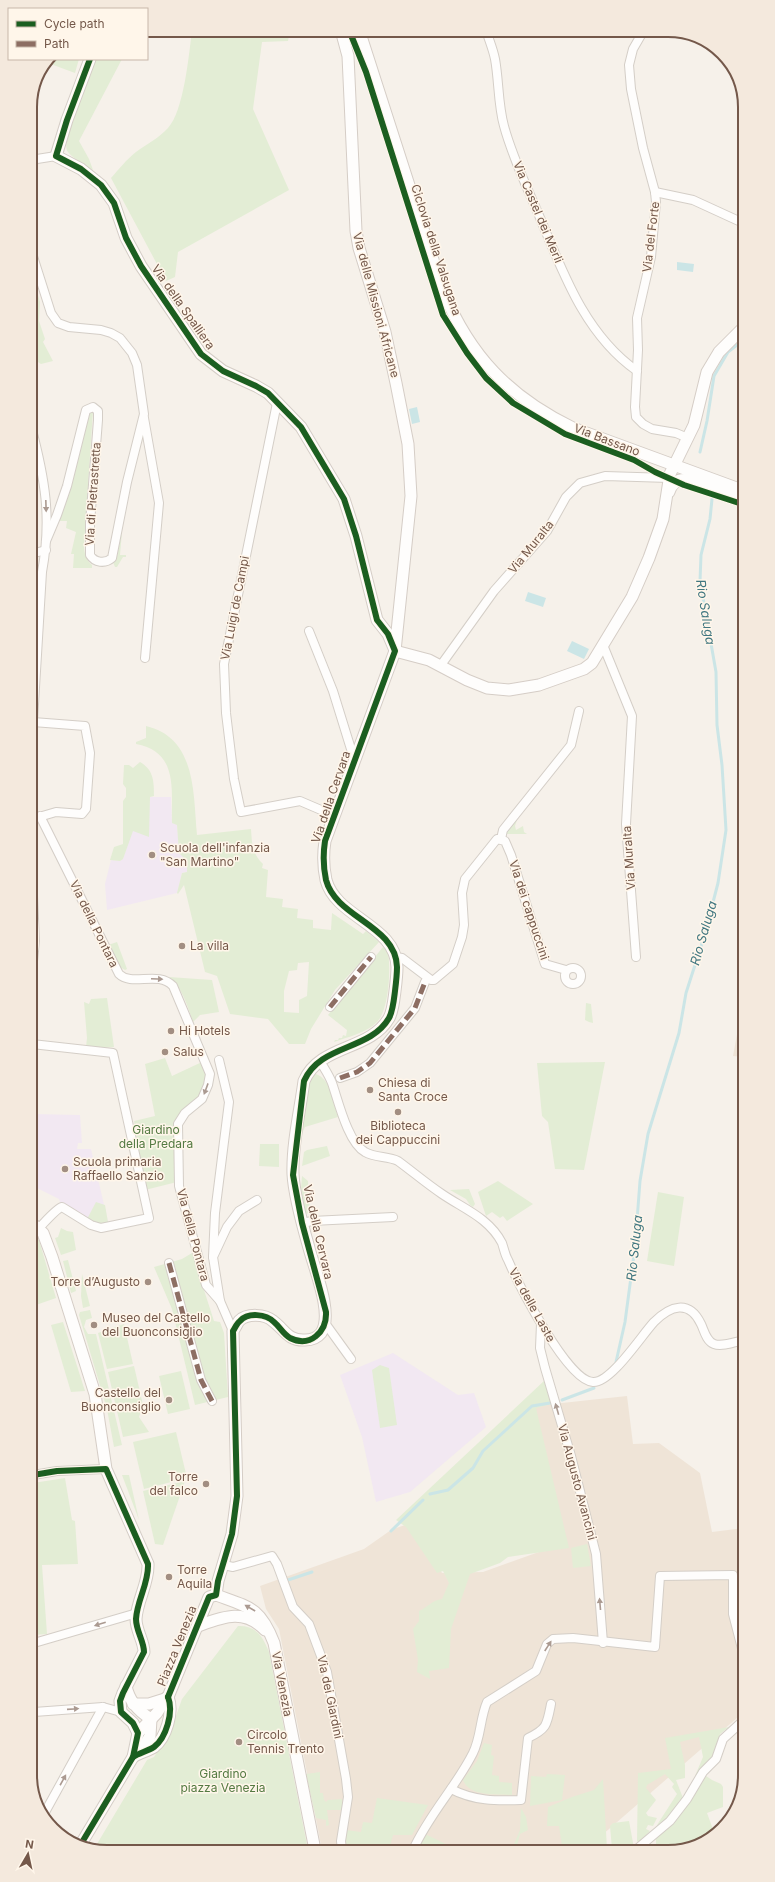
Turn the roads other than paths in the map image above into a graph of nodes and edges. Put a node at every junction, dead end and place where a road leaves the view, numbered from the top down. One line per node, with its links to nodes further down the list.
1 (343, 37): 30 (street, Via delle Missioni Africane)
2 (356, 37): 7 (street)
3 (361, 37): 7 (street, Via Bassano)
4 (364, 37): 7 (street)
5 (488, 37): 15 (street, Via Castel dei Merli)
6 (640, 37): 11 (street, Via del Forte)
7 (365, 52): 20 (street, Via Bassano)
8 (90, 60): 9 (street)
9 (56, 156): 10 (street); 16 (street, Via della Spalliera)
10 (37, 159)
11 (656, 192): 12 (street); 15 (street, Via del Forte)
12 (738, 221)
13 (37, 269): 17 (street, Via di Pietrastretta)
14 (738, 332): 18 (street)
15 (637, 371): 18 (street, Via del Forte)
16 (278, 403): 30 (street, Via della Spalliera); 38 (street, Via Luigi de Campi)
17 (144, 414): 25 (street, Via di Pietrastretta); 32 (street, Via di Pietrastretta)
18 (688, 438): 20 (street)
19 (37, 452): 25 (street, one-way to 25)
20 (674, 465): 21 (street); 22 (street, Via Bassano)
21 (669, 478): 24 (street); 33 (street, Via Muralta)
22 (738, 489)
23 (738, 495): 24 (street)
24 (667, 501): 29 (street)
25 (46, 541): 26 (street)
26 (46, 550): 27 (street); 31 (street)
27 (37, 552)
28 (309, 630): 36 (street, Via della Cervara)
29 (603, 645): 33 (street); 43 (street, Via Muralta)
30 (395, 651): 33 (street); 36 (street, Via della Cervara)
31 (37, 655)
32 (145, 658)
33 (441, 665)
34 (579, 711): 40 (street)
35 (37, 722): 37 (street)
36 (355, 763): 38 (street, Via della Cervara)
37 (40, 816): 39 (street); 58 (street, Via della Pontara, one-way to 58)
38 (335, 816): 41 (street, Via della Cervara)
39 (37, 818)
40 (501, 839): 41 (street); 44 (street, Via dei cappuccini)
41 (396, 956): 49 (street, Via della Cervara)
42 (371, 957): 46 (street)
43 (636, 957)
44 (566, 970)
45 (425, 982): 50 (street)
46 (330, 1007)
47 (37, 1045): 54 (street)
48 (219, 1060): 56 (street)
49 (320, 1061): 53 (street, Via della Cervara); 60 (street, Via delle Laste)
50 (340, 1078)
51 (257, 1200): 56 (street)
52 (393, 1217): 53 (street, Via della Cervara)
53 (302, 1223): 59 (street, Via della Cervara)
54 (37, 1226)
55 (37, 1227): 65 (street)
56 (213, 1257): 58 (street)
57 (169, 1263): 64 (street)
58 (220, 1301): 61 (street)
59 (325, 1323): 61 (street); 63 (street)
60 (541, 1324): 62 (street, Via delle Laste); 74 (street, Via Augusto Avancini, one-way to 60)
61 (233, 1331): 67 (street)
62 (738, 1341)
63 (351, 1359)
64 (212, 1401)
65 (106, 1468): 66 (street); 69 (street)
66 (37, 1474)
67 (224, 1565): 68 (street); 90 (street, Via dei Giardini)
68 (216, 1595): 70 (street, Piazza Venezia); 71 (street, Via Venezia, one-way to 68)
69 (137, 1613): 73 (street, one-way to 73); 75 (street)
70 (198, 1626): 71 (street, Via Venezia); 76 (street, Piazza Venezia)
71 (271, 1636): 89 (street, Via Venezia)
72 (738, 1637): 74 (street)
73 (37, 1642)
74 (603, 1643): 86 (street, one-way to 74)
75 (126, 1686): 77 (street); 81 (street)
76 (167, 1698): 77 (street); 82 (street, Piazza Venezia); 85 (street)
77 (134, 1704): 82 (street)
78 (551, 1704): 86 (street)
79 (103, 1707): 80 (street, one-way to 79); 81 (street); 87 (street, one-way to 79)
80 (37, 1712)
81 (121, 1712): 84 (street)
82 (152, 1719): 84 (street, Piazza Venezia); 85 (street, Piazza Venezia)
83 (738, 1725): 92 (street)
84 (138, 1733): 85 (street, Piazza Venezia)
85 (136, 1755): 88 (street, Piazza Venezia)
86 (451, 1789): 91 (street)
87 (46, 1810)
88 (83, 1840)
89 (314, 1845)
90 (341, 1845)
91 (415, 1845)
92 (642, 1845)

